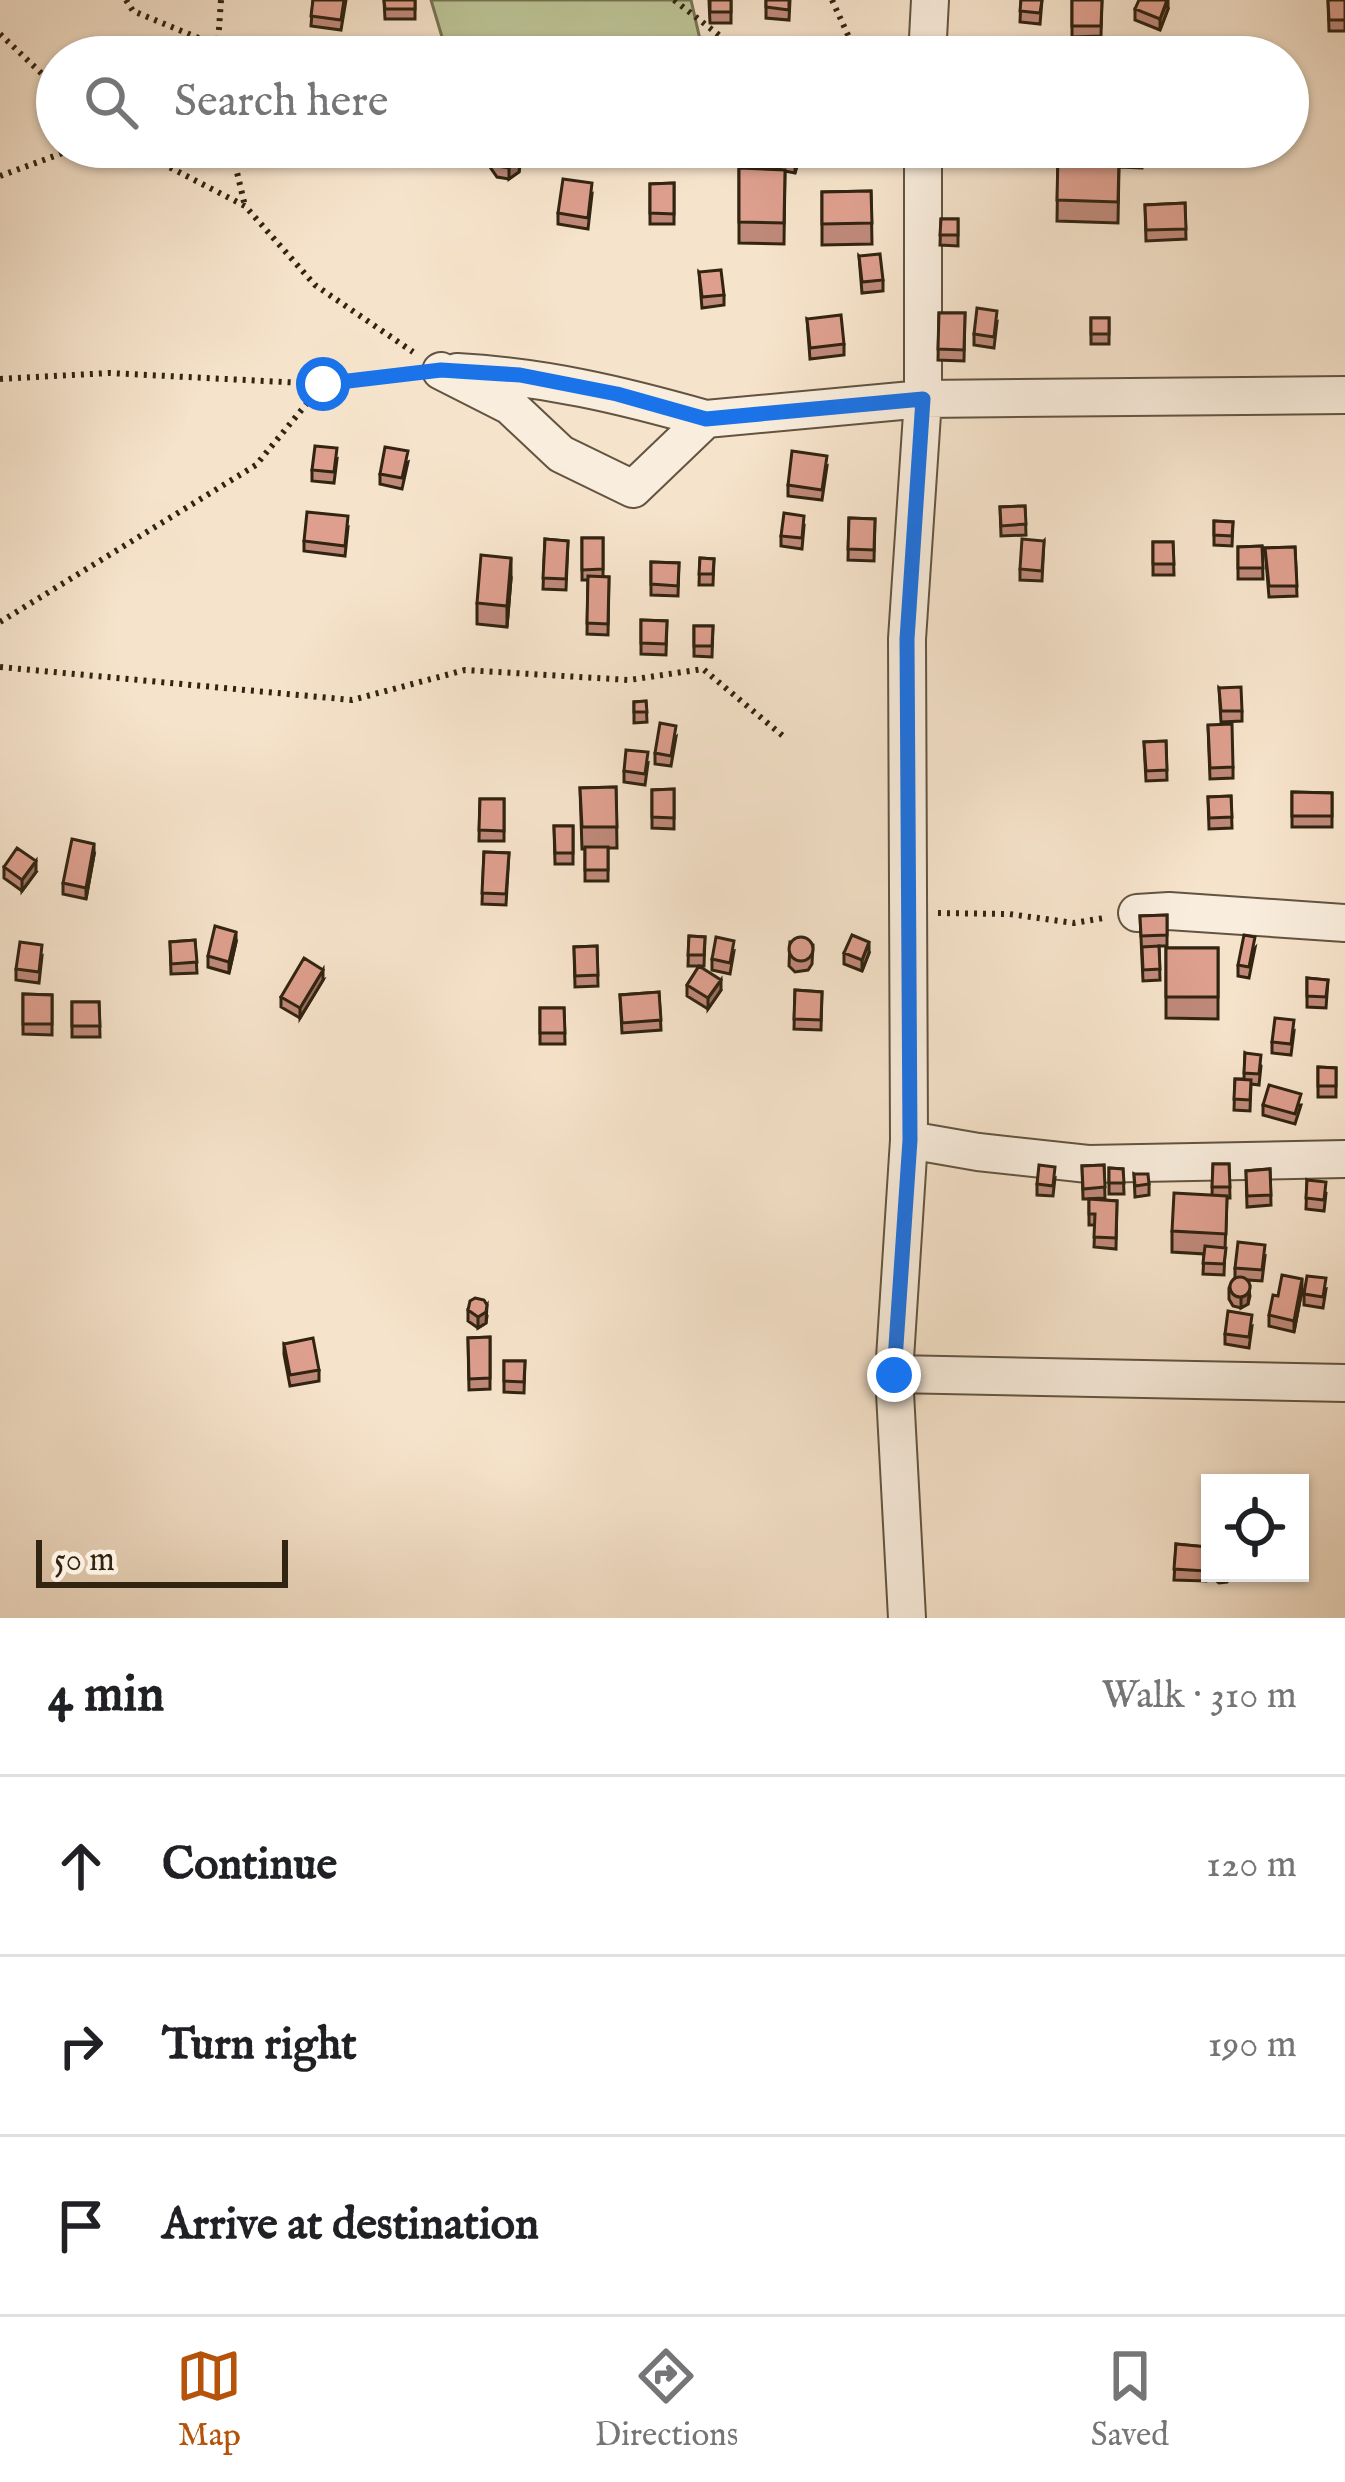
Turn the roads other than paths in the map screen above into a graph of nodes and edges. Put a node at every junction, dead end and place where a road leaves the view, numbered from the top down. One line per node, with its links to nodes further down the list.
1 (930, 0): 2 (street)
2 (928, 36)
3 (923, 168): 5 (street)
4 (1345, 395): 5 (street)
5 (923, 399): 6 (street); 9 (street)
6 (706, 419): 6 (street)
7 (1138, 913): 8 (street)
8 (1345, 923)
9 (910, 1140): 10 (street); 11 (street)
10 (1345, 1159)
11 (894, 1375): 12 (street); 13 (street)
12 (1345, 1383)
13 (907, 1618)

